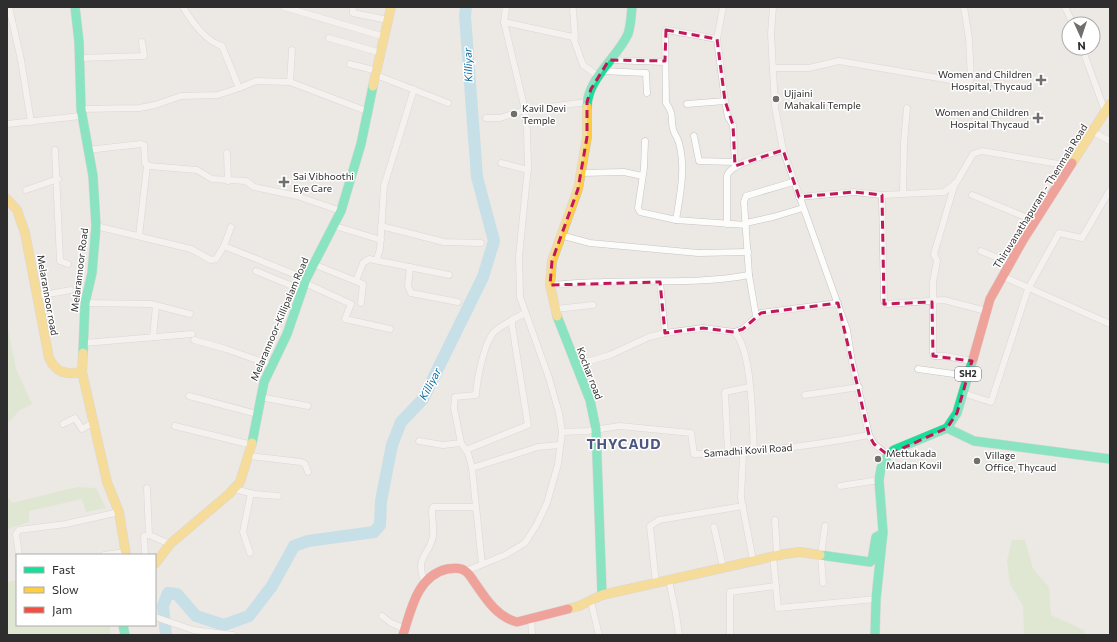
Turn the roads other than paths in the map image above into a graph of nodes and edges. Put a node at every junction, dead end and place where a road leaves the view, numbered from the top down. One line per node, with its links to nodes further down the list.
1 (9, 7): 44 (street)
2 (75, 7): 23 (street, Melarannoor Road)
3 (183, 7): 31 (street)
4 (284, 7): 15 (street)
5 (353, 7): 13 (street)
6 (391, 7): 13 (street, Melarannoor-Killipalam Road)
7 (506, 7): 14 (street)
8 (632, 7): 24 (street, Kochar road)
9 (723, 7): 18 (street)
10 (773, 7): 27 (street)
11 (964, 7): 27 (street)
12 (573, 10): 17 (street)
13 (388, 20): 15 (street, Melarannoor-Killipalam Road)
14 (504, 22): 17 (street); 40 (street)
15 (385, 37): 21 (street, Melarannoor-Killipalam Road)
16 (329, 38): 21 (street)
17 (575, 38): 29 (street)
18 (717, 39): 25 (street); 34 (street)
19 (142, 42): 23 (street)
20 (292, 50): 30 (street)
21 (381, 53): 28 (street, Melarannoor-Killipalam Road)
22 (1086, 56): 38 (street)
23 (79, 58): 42 (street, Melarannoor Road)
24 (609, 60): 25 (street); 29 (street, Kochar road)
25 (664, 62): 74 (street)
26 (350, 64): 28 (street)
27 (773, 68): 52 (street)
28 (376, 73): 32 (street); 41 (street, Melarannoor-Killipalam Road)
29 (600, 74): 33 (street); 35 (street, Kochar road)
30 (290, 82): 31 (street); 41 (street)
31 (240, 88): 42 (street)
32 (414, 89): 36 (street); 80 (street)
33 (647, 94)
34 (725, 101): 37 (street); 55 (street)
35 (587, 102): 40 (street); 59 (street, Kochar road)
36 (448, 103)
37 (687, 104)
38 (1108, 107): 46 (street, Thiruvanathapuram - Thenmala Road / SH2)
39 (907, 108): 67 (street)
40 (525, 110): 43 (street); 58 (street)
41 (369, 112): 73 (street, Melarannoor-Killipalam Road)
42 (81, 113): 44 (street); 51 (street, Melarannoor Road)
43 (486, 118)
44 (31, 122): 45 (street)
45 (7, 124)
46 (1093, 132): 49 (street); 57 (street, Thiruvanathapuram - Thenmala Road / SH2)
47 (694, 136): 55 (street)
48 (646, 140): 60 (street)
49 (1110, 141)
50 (56, 150): 61 (street)
51 (87, 150): 56 (street); 78 (street, Melarannoor Road)
52 (783, 150): 55 (street); 63 (street)
53 (228, 153): 62 (street)
54 (501, 163): 58 (street)
55 (735, 164): 76 (street)
56 (147, 166): 62 (street); 83 (street)
57 (1070, 166): 64 (street); 75 (street, Thiruvanathapuram - Thenmala Road / SH2)
58 (528, 170): 114 (street)
59 (581, 173): 60 (street); 82 (street, Kochar road)
60 (642, 176): 74 (street)
61 (58, 179): 65 (street); 91 (street)
62 (228, 181): 73 (street)
63 (793, 182): 70 (street); 77 (street)
64 (955, 183): 67 (street); 107 (street)
65 (26, 190)
66 (1109, 192): 102 (street)
67 (903, 194): 68 (street)
68 (882, 195): 70 (street); 107 (street)
69 (972, 195): 75 (street)
70 (799, 197): 72 (street)
71 (7, 199): 104 (street, Melarannoor road)
72 (803, 208): 77 (street); 106 (street)
73 (341, 211): 79 (street, Melarannoor-Killipalam Road)
74 (676, 220): 76 (street)
75 (1035, 221): 90 (street, Thiruvanathapuram - Thenmala Road / SH2)
76 (727, 224): 77 (street)
77 (746, 224): 88 (street)
78 (96, 226): 83 (street); 108 (street, Melarannoor Road)
79 (335, 226): 84 (street); 92 (street, Melarannoor-Killipalam Road)
80 (381, 226): 84 (street); 85 (street)
81 (231, 227): 86 (street)
82 (560, 235): 88 (street); 101 (street, Kochar road)
83 (139, 236): 86 (street)
84 (381, 240): 89 (street)
85 (481, 243)
86 (224, 246): 100 (street)
87 (981, 251): 90 (street)
88 (748, 252): 96 (street)
89 (377, 259): 93 (street); 98 (street)
90 (1010, 263): 97 (street, Thiruvanathapuram - Thenmala Road / SH2)
91 (68, 264)
92 (313, 264): 98 (street); 100 (street, Melarannoor-Killipalam Road)
93 (410, 267): 95 (street); 105 (street)
94 (256, 271): 100 (street)
95 (449, 275)
96 (749, 275): 99 (street); 116 (street)
97 (1002, 276): 102 (street); 113 (street, Thiruvanathapuram - Thenmala Road / SH2)
98 (356, 281): 109 (street)
99 (660, 282): 101 (street); 121 (street)
100 (304, 284): 119 (street); 125 (street, Melarannoor-Killipalam Road)
101 (550, 286): 112 (street, Kochar road)
102 (1028, 289): 118 (street); 132 (street)
103 (71, 290): 104 (street)
104 (37, 296): 128 (street, Melarannoor road)
105 (458, 302)
106 (838, 302): 116 (street); 131 (street)
107 (932, 302): 113 (street); 124 (street)
108 (85, 303): 111 (street); 123 (street, Melarannoor Road)
109 (361, 303)
110 (593, 305): 112 (street)
111 (156, 306): 115 (street); 122 (street)
112 (556, 309): 126 (street, Kochar road)
113 (986, 311): 124 (street, Thiruvanathapuram - Thenmala Road / SH2)
114 (525, 313): 117 (street); 143 (street)
115 (190, 314)
116 (756, 316): 120 (street)
117 (512, 320): 146 (street); 149 (street)
118 (1110, 324)
119 (390, 329)
120 (734, 332): 121 (street); 130 (street)
121 (664, 333): 126 (street)
122 (153, 337): 123 (street); 125 (street)
123 (84, 343): 128 (street, Melarannoor Road)
124 (972, 361): 129 (street, Thiruvanathapuram - Thenmala Road / SH2)
125 (271, 365): 135 (street, Melarannoor-Killipalam Road)
126 (576, 365): 142 (street, Kochar road)
127 (918, 369): 129 (street)
128 (82, 372): 138 (street, Melarannoor Road)
129 (968, 376): 132 (street, Thiruvanathapuram - Thenmala Road / SH2)
130 (749, 387): 150 (street); 151 (street)
131 (859, 387): 133 (street); 144 (street)
132 (963, 393): 141 (street, Thiruvanathapuram - Thenmala Road / SH2)
133 (805, 395)
134 (189, 396): 137 (street)
135 (260, 397): 136 (street); 137 (street, Melarannoor-Killipalam Road)
136 (308, 406)
137 (257, 414): 147 (street, Melarannoor-Killipalam Road)
138 (94, 422): 139 (street); 166 (street, Melarannoor Road)
139 (63, 424)
140 (175, 426): 147 (street)
141 (947, 428): 153 (street, Thiruvanathapuram - Thenmala Road / SH2); 155 (street)
142 (596, 429): 143 (street); 151 (street, Samadhi Kovil Road); 190 (street, Kochar road)
143 (562, 432): 148 (street)
144 (869, 435): 150 (street, Samadhi Kovil Road); 153 (street)
145 (418, 441): 146 (street)
146 (461, 443): 149 (street)
147 (252, 445): 154 (street, Melarannoor-Killipalam Road)
148 (559, 445): 156 (street); 182 (street)
149 (466, 450): 156 (street)
150 (754, 451): 152 (street, Samadhi Kovil Road)
151 (728, 453): 152 (street, Samadhi Kovil Road)
152 (743, 453): 164 (street)
153 (888, 454): 158 (street)
154 (249, 456): 157 (street); 161 (street, Melarannoor-Killipalam Road)
155 (1110, 459)
156 (472, 468): 165 (street)
157 (308, 472)
158 (879, 480): 159 (street); 170 (street)
159 (840, 486)
160 (147, 488): 171 (street)
161 (234, 489): 162 (street); 172 (street, Melarannoor-Killipalam Road)
162 (251, 493): 163 (street); 174 (street)
163 (278, 496)
164 (743, 506): 180 (street); 188 (street)
165 (476, 507): 182 (street); 186 (street)
166 (119, 512): 173 (street, Melarannoor Road); 175 (street)
167 (775, 520): 178 (street)
168 (825, 526): 179 (street)
169 (714, 527): 183 (street)
170 (882, 534): 179 (street); 191 (street)
171 (149, 535): 172 (street); 177 (street)
172 (170, 544): 181 (street, Melarannoor-Killipalam Road)
173 (126, 553): 176 (street)
174 (250, 553)
175 (19, 554)
176 (115, 554)
177 (145, 554)
178 (775, 556): 179 (street); 180 (street); 189 (street)
179 (821, 556): 187 (street)
180 (753, 560): 183 (street)
181 (156, 563)
182 (482, 564): 184 (street)
183 (723, 567): 185 (street)
184 (466, 571): 186 (street); 195 (street)
185 (669, 580): 188 (street); 200 (street)
186 (424, 581): 196 (street)
187 (823, 583)
188 (656, 584): 190 (street)
189 (776, 586): 191 (street); 201 (street)
190 (602, 595): 192 (street)
191 (876, 598): 202 (street)
192 (591, 602): 195 (street); 199 (street)
193 (382, 616): 196 (street)
194 (156, 618): 197 (street)
195 (531, 618): 198 (street)
196 (404, 632)
197 (233, 635)
198 (532, 635)
199 (599, 635)
200 (678, 635)
201 (730, 635)
202 (875, 635)

